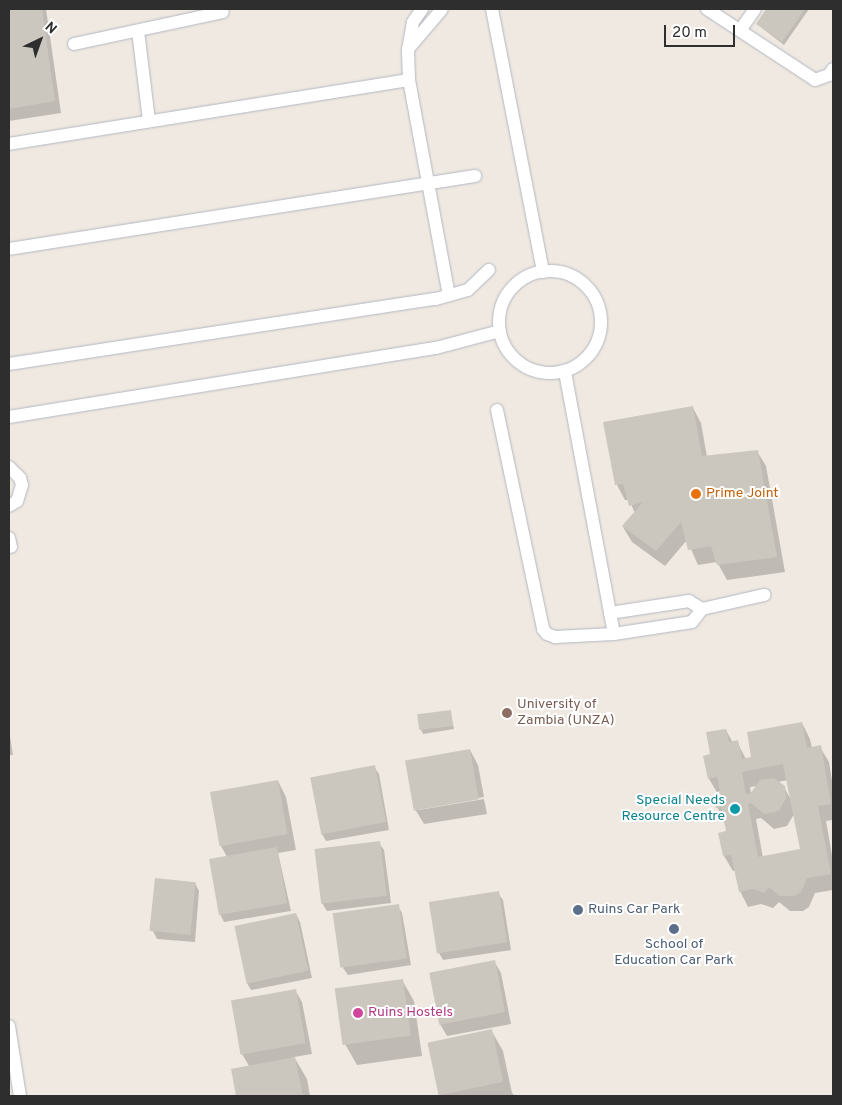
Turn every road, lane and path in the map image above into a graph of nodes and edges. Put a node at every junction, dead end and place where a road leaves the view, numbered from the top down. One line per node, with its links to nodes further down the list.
1 (422, 9): 10 (lane)
2 (442, 9): 10 (lane)
3 (492, 9): 19 (lane)
4 (707, 9): 7 (lane)
5 (755, 9): 7 (lane)
6 (223, 12): 8 (lane)
7 (740, 29): 11 (lane)
8 (138, 31): 9 (lane); 13 (lane)
9 (74, 44)
10 (408, 50): 12 (lane)
11 (833, 69)
12 (410, 80): 13 (lane); 16 (lane)
13 (149, 121): 14 (lane)
14 (9, 144)
15 (476, 176): 16 (lane)
16 (429, 183): 17 (lane); 20 (lane)
17 (9, 249)
18 (489, 270): 20 (lane)
19 (543, 272): 21 (lane); 23 (lane)
20 (449, 295): 22 (lane)
21 (500, 331): 23 (lane); 25 (lane)
22 (9, 364)
23 (566, 371): 30 (lane)
24 (496, 410): 31 (lane)
25 (9, 417)
26 (9, 467): 27 (lane)
27 (9, 506)
28 (764, 595): 29 (lane)
29 (702, 609): 30 (lane); 31 (lane)
30 (610, 613): 31 (lane)
31 (614, 634)
32 (9, 1026): 33 (lane)
33 (20, 1096)

